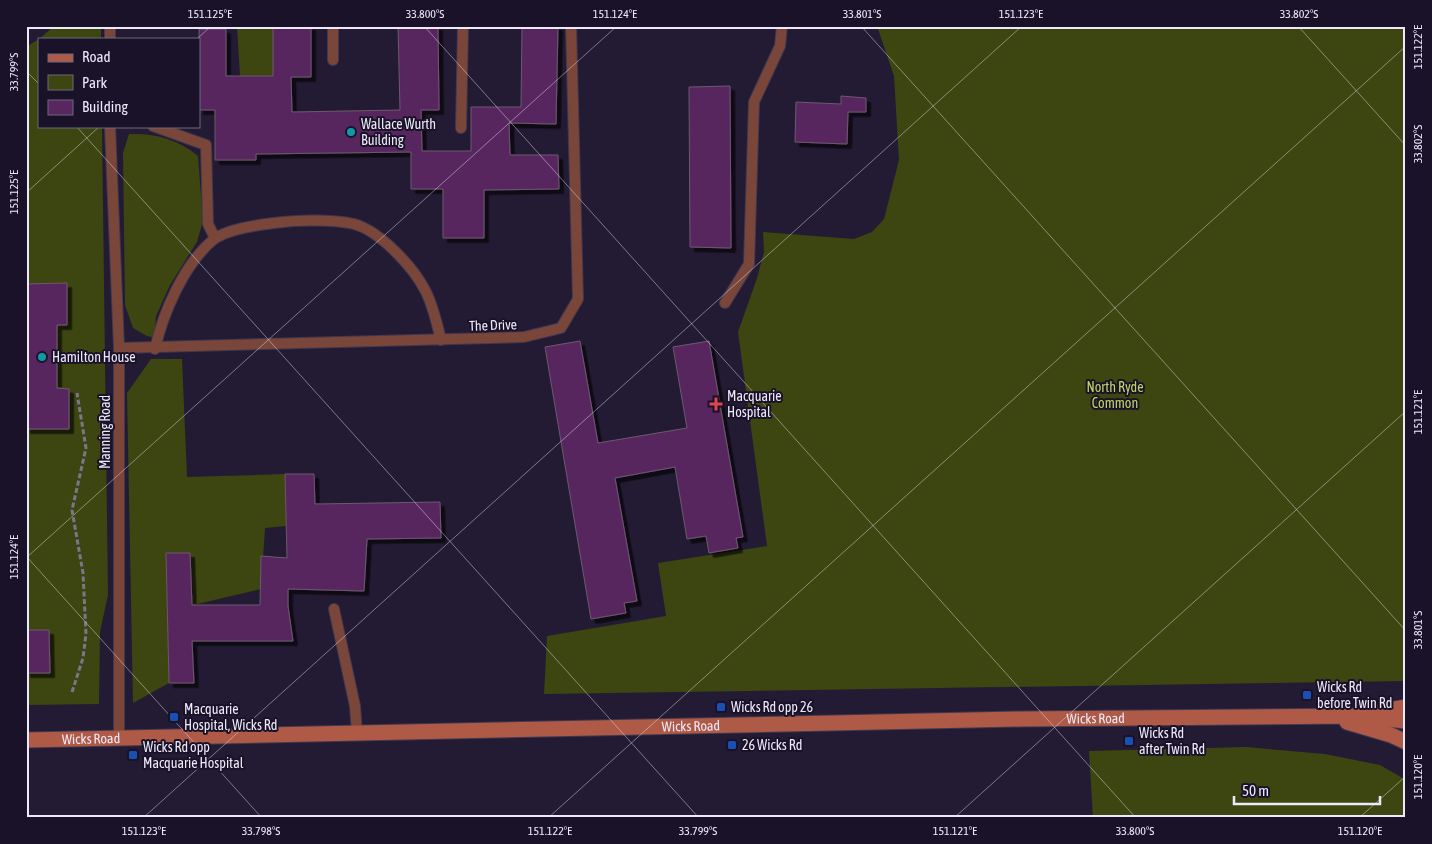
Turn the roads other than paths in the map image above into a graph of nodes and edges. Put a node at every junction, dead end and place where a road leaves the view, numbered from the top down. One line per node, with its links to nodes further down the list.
1 (333, 26): 5 (lane)
2 (463, 26): 8 (lane)
3 (571, 26): 11 (lane, The Drive)
4 (782, 26): 10 (lane)
5 (333, 60)
6 (110, 128): 12 (lane, Manning Road)
7 (158, 128): 9 (lane)
8 (461, 128)
9 (215, 238): 11 (lane); 13 (lane)
10 (725, 303)
11 (441, 340): 13 (lane, The Drive)
12 (119, 348): 13 (lane, The Drive); 20 (lane, Manning Road)
13 (155, 349)
14 (334, 609): 19 (lane)
15 (1406, 707): 17 (main road, Wicks Road)
16 (1326, 716): 17 (main road, Wicks Road); 19 (main road, Wicks Road); 22 (main road)
17 (1356, 716): 18 (main road, Wicks Road)
18 (1406, 721)
19 (357, 733): 20 (main road, Wicks Road)
20 (118, 738): 21 (main road, Wicks Road)
21 (26, 740)
22 (1406, 742)

